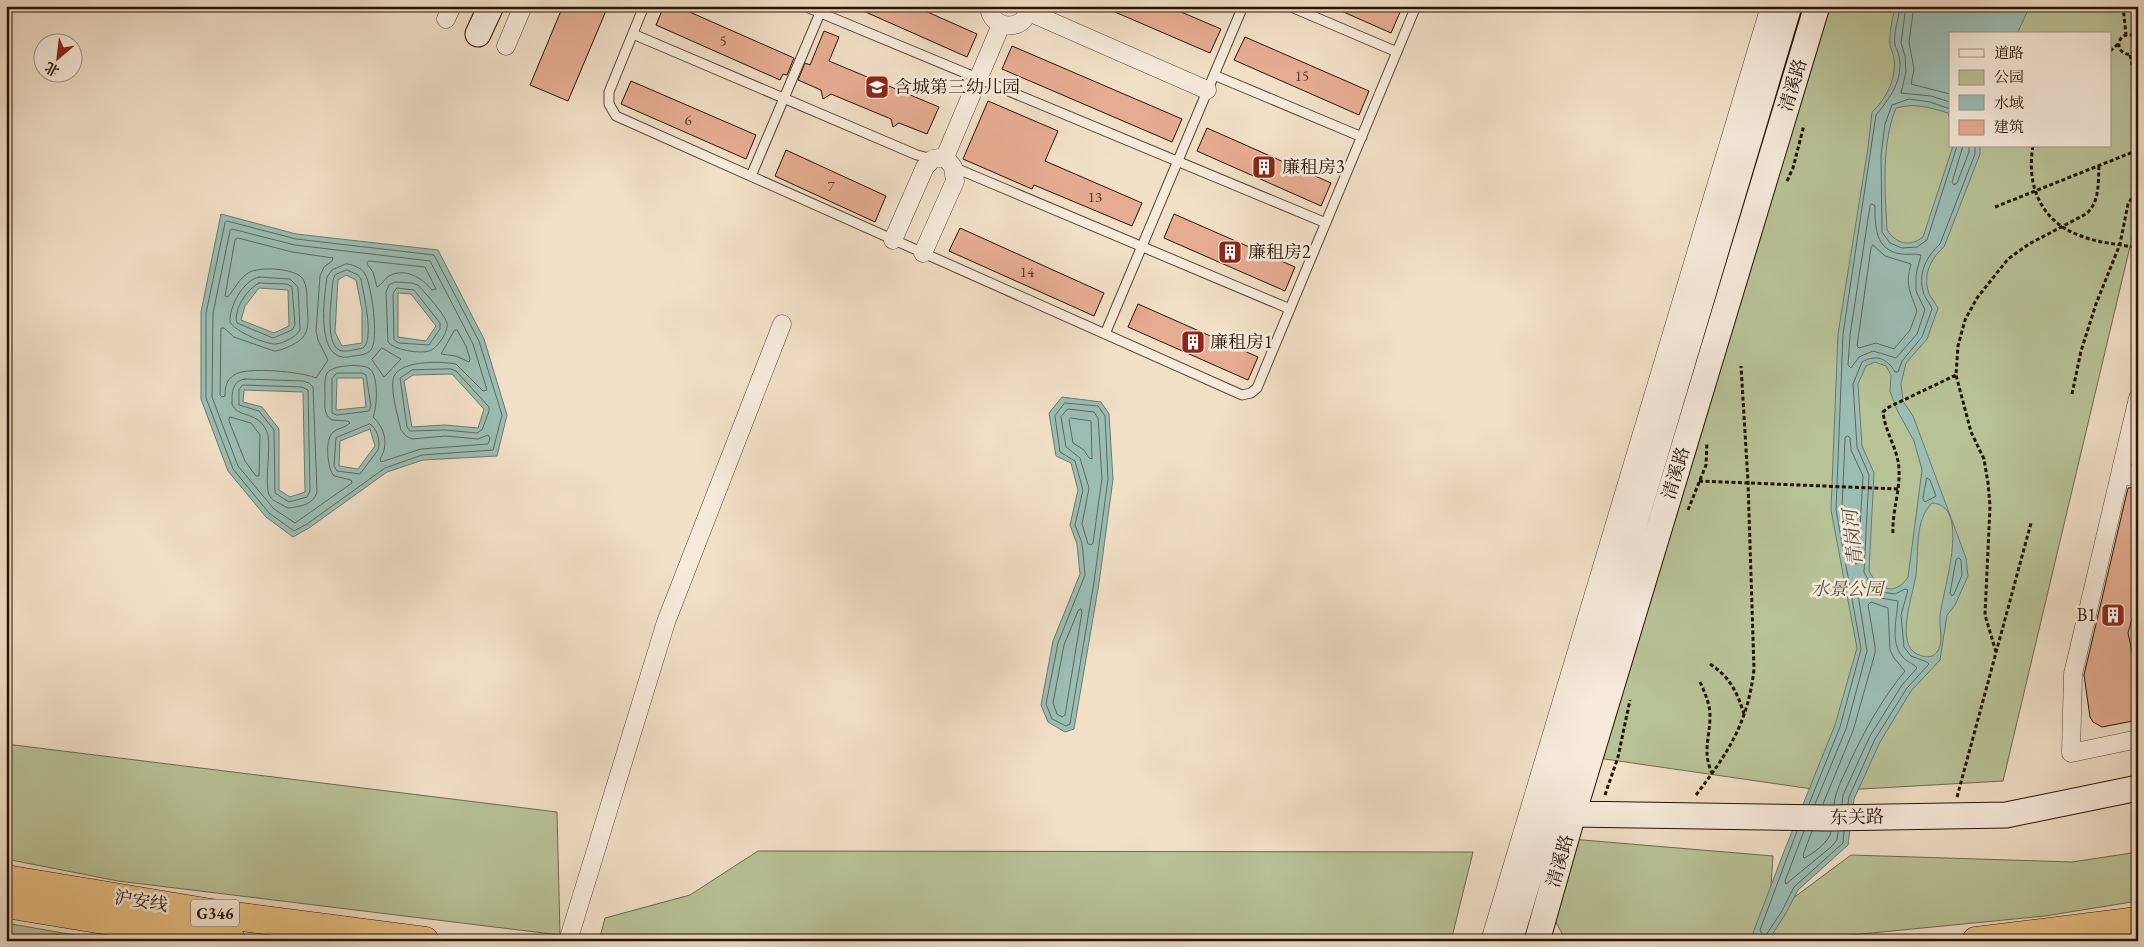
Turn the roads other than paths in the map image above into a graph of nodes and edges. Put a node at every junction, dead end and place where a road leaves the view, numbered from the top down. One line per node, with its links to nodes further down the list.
1 (491, 6): 15 (main road)
2 (524, 6): 17 (street)
3 (644, 6): 16 (lane)
4 (804, 6): 13 (lane)
5 (989, 6): 14 (street)
6 (1243, 6): 20 (lane)
7 (1289, 6): 18 (lane)
8 (1416, 6): 18 (lane)
9 (1770, 6): 45 (street)
10 (1789, 6): 46 (main road, 清溪路)
11 (1817, 6): 38 (main road, 清溪路)
12 (1029, 9): 14 (street); 20 (street)
13 (822, 10): 19 (lane); 21 (lane)
14 (1001, 25): 19 (street)
15 (478, 34)
16 (633, 34): 21 (lane); 25 (lane)
17 (506, 46)
18 (1397, 52): 22 (lane)
19 (978, 78): 23 (street); 24 (lane)
20 (1211, 83): 22 (lane); 24 (lane)
21 (784, 98): 23 (lane); 25 (lane)
22 (1362, 137): 26 (lane)
23 (944, 161): 27 (street); 28 (lane); 29 (street)
24 (1178, 161): 26 (lane); 28 (lane)
25 (751, 176): 27 (lane)
26 (1326, 223): 30 (lane)
27 (893, 240): 29 (lane)
28 (1142, 247): 30 (lane); 32 (lane)
29 (923, 253): 32 (lane)
30 (1290, 309): 32 (lane)
31 (782, 324): 44 (street)
32 (1105, 334)
33 (2138, 398): 35 (street)
34 (2138, 474): 35 (street)
35 (2119, 478): 36 (street)
36 (2138, 739)
37 (2138, 788): 38 (main road, 东关路)
38 (1573, 814): 47 (main road, 清溪路)
39 (6, 878): 43 (highway, 沪安线 / G346)
40 (6, 904): 42 (highway, 沪安线 / G346)
41 (2138, 921): 48 (highway)
42 (232, 941)
43 (426, 941)
44 (568, 941)
45 (1490, 941)
46 (1510, 941)
47 (1537, 941)
48 (1976, 941)

